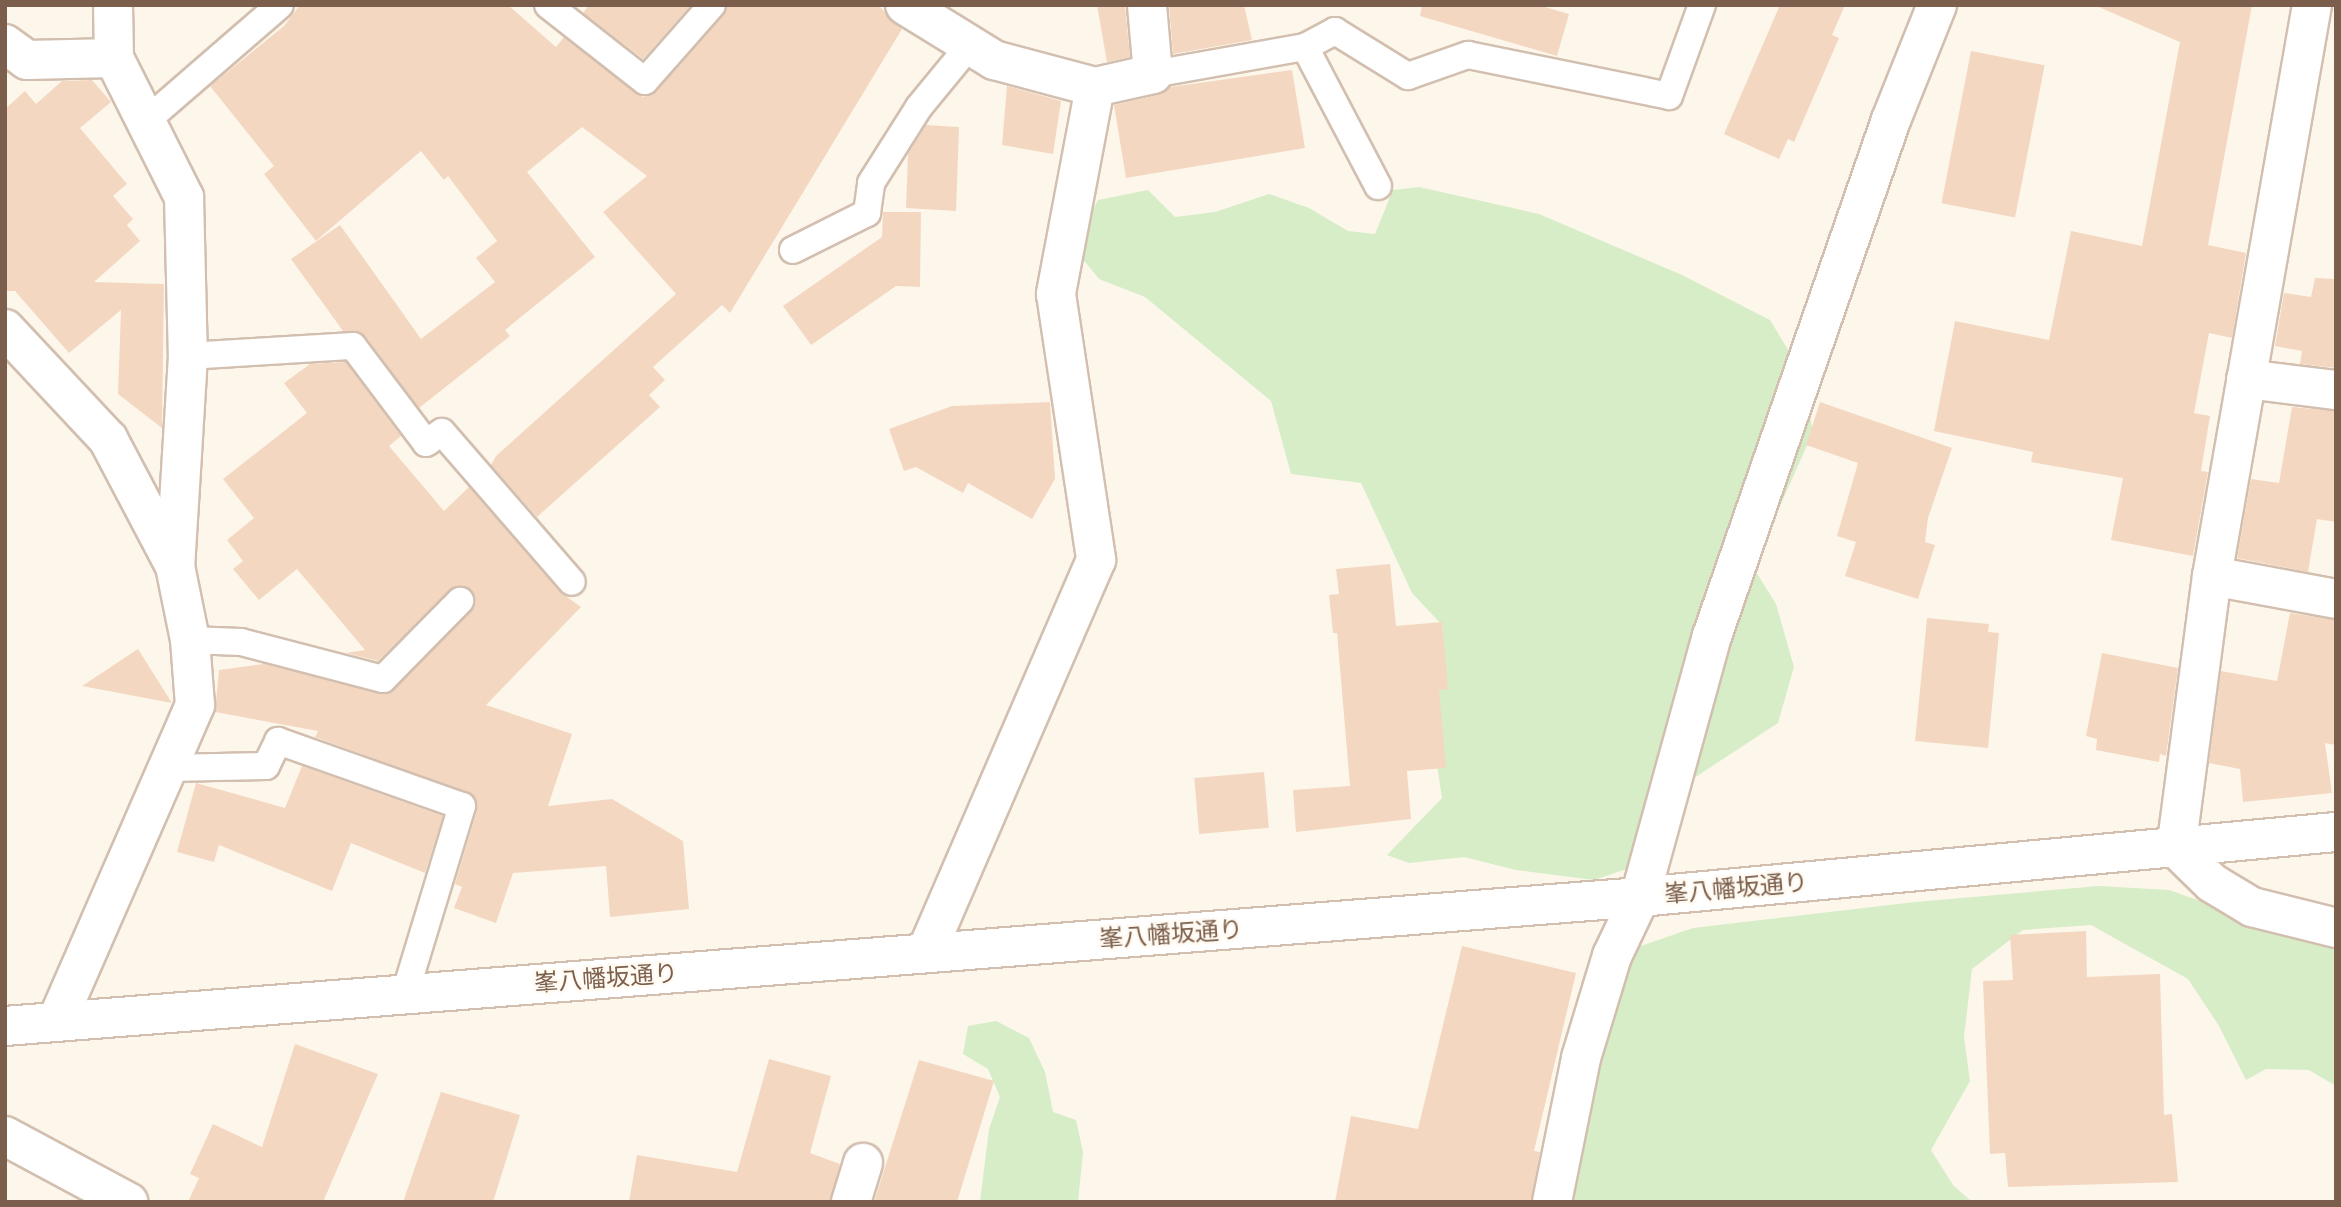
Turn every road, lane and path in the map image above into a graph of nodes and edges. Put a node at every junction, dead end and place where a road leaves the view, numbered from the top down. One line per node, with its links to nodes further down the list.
1 (113, 5): 12 (street)
2 (280, 5): 16 (lane)
3 (548, 5): 4 (lane)
4 (712, 5)
5 (905, 5): 10 (street)
6 (1147, 5): 14 (street)
7 (1702, 5): 11 (lane)
8 (1937, 5): 32 (street)
9 (2312, 5): 21 (street)
10 (970, 45): 15 (street); 18 (lane)
11 (1305, 47): 14 (lane); 17 (lane)
12 (114, 58): 13 (street); 16 (street)
13 (13, 61)
14 (1153, 74): 15 (street)
15 (1095, 87): 34 (street)
16 (146, 121): 20 (street)
17 (1378, 186)
18 (793, 250)
19 (5, 329): 23 (street)
20 (188, 356): 23 (street); 25 (lane)
21 (2246, 379): 22 (street); 24 (street)
22 (2336, 390)
23 (175, 566): 28 (street)
24 (2212, 576): 26 (street); 31 (street)
25 (572, 582)
26 (2336, 599)
27 (460, 601): 28 (lane)
28 (190, 640): 29 (street)
29 (167, 768): 35 (lane); 36 (street)
30 (2336, 832): 31 (street, 峯八幡坂通り)
31 (2176, 848): 32 (street, 峯八幡坂通り); 33 (street)
32 (1640, 897): 34 (street, 峯八幡坂通り); 42 (street)
33 (2336, 928)
34 (926, 953): 35 (street, 峯八幡坂通り)
35 (405, 994): 36 (street, 峯八幡坂通り)
36 (57, 1021): 37 (street, 峯八幡坂通り)
37 (5, 1026)
38 (5, 1136): 40 (street)
39 (863, 1163): 41 (street)
40 (128, 1202)
41 (851, 1202)
42 (1552, 1202)

